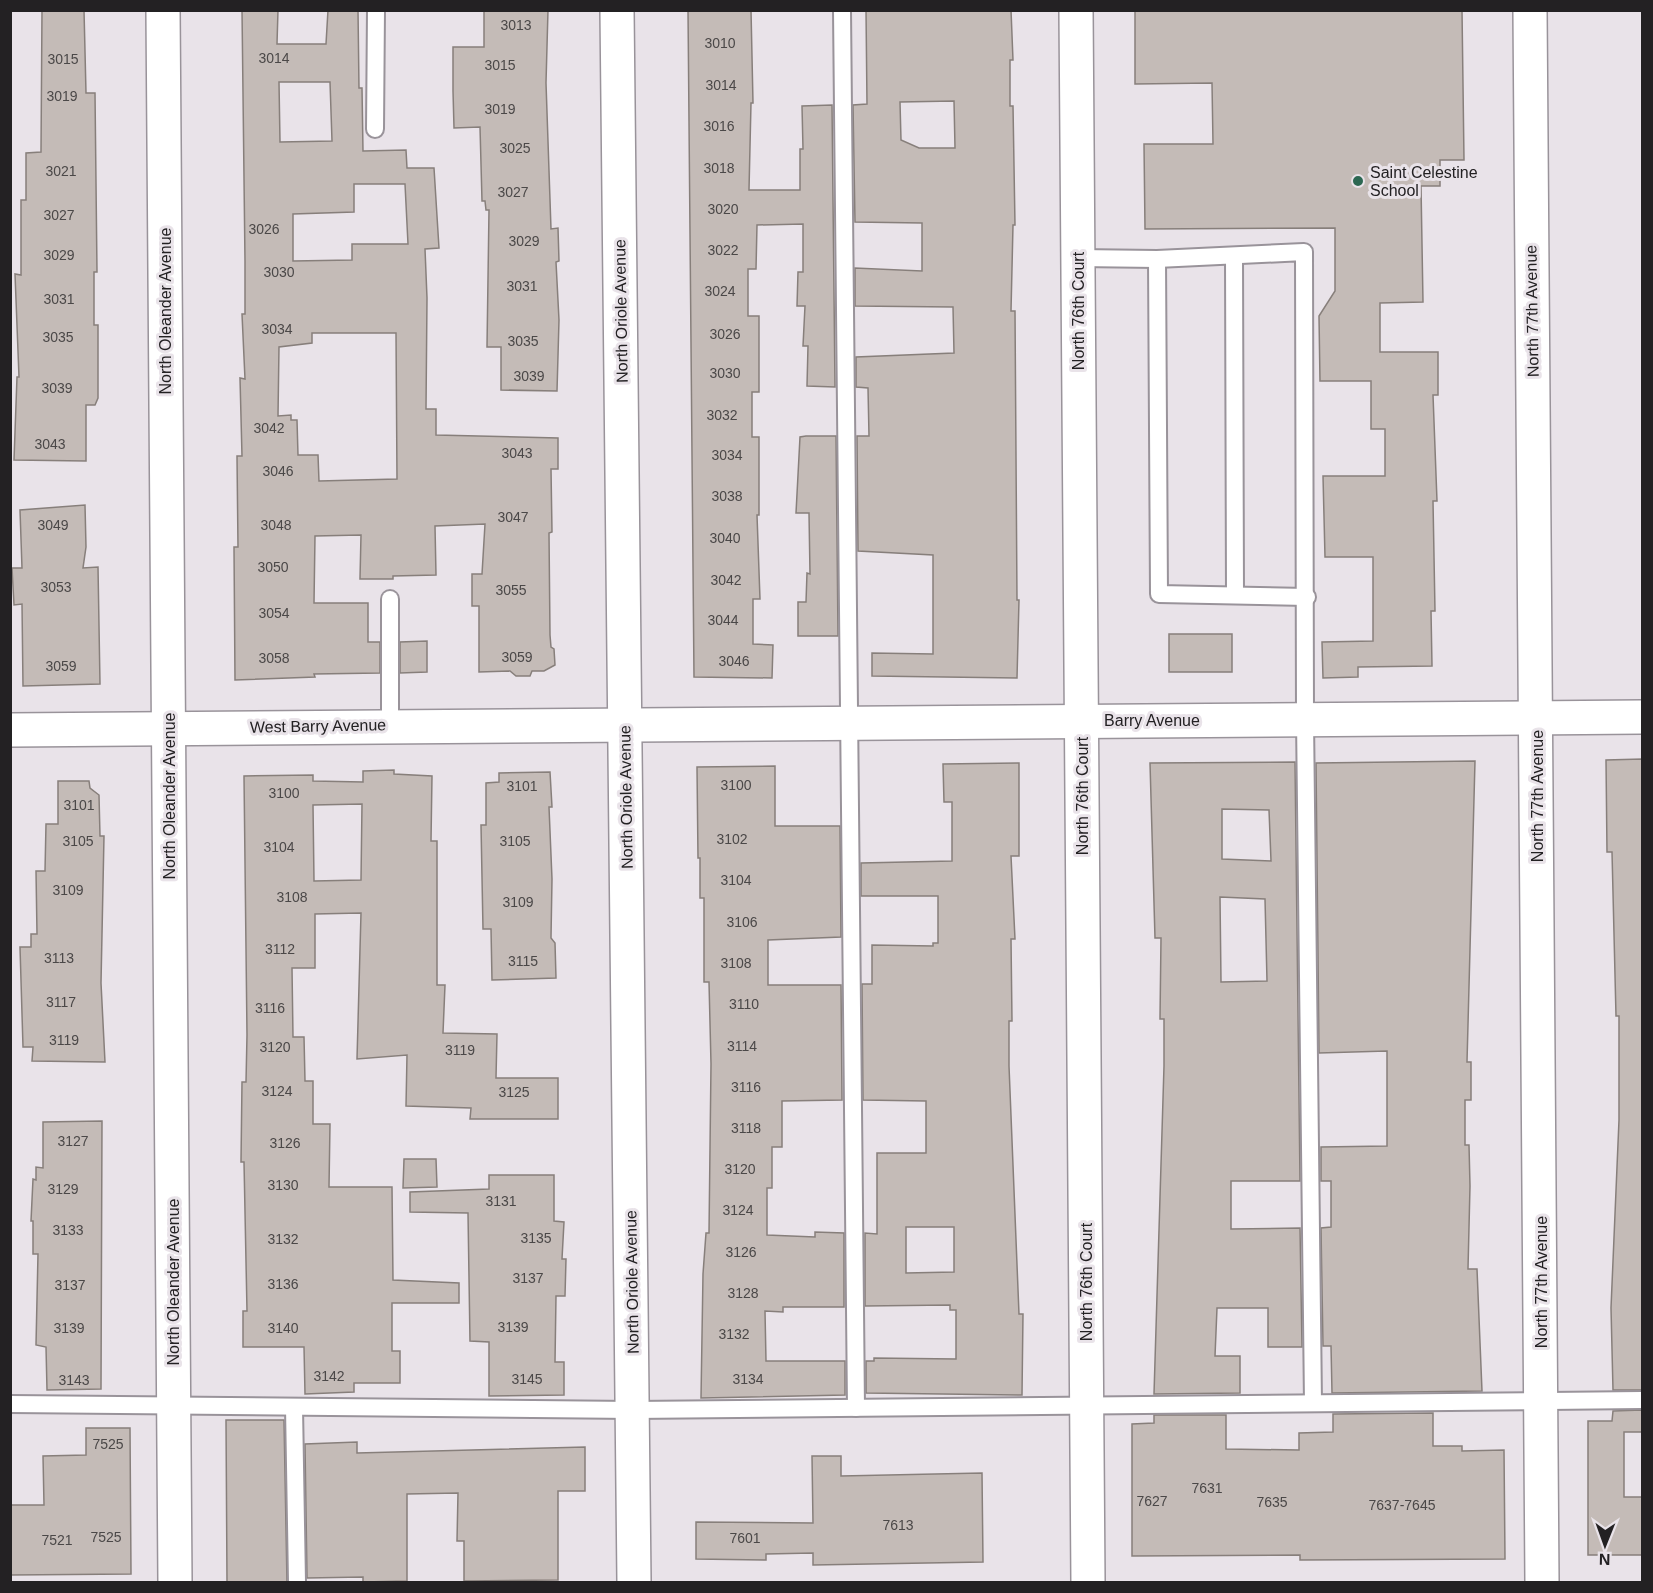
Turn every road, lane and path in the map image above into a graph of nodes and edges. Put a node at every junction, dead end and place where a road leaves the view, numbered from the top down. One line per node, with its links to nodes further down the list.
1 (162, 10): 21 (street, North Oleander Avenue)
2 (376, 10): 7 (lane)
3 (617, 10): 19 (street, North Oriole Avenue)
4 (842, 10): 18 (lane)
5 (1076, 10): 9 (street, North 76th Court)
6 (1530, 10): 15 (street, North 77th Avenue)
7 (375, 129)
8 (1234, 256): 10 (lane); 11 (lane); 12 (lane)
9 (1078, 258): 10 (lane); 17 (street, North 76th Court)
10 (1157, 259): 11 (lane)
11 (1235, 596): 12 (lane)
12 (1307, 597): 16 (lane)
13 (390, 599): 20 (lane)
14 (1642, 717): 15 (street, Barry Avenue)
15 (1536, 718): 16 (street, Barry Avenue); 24 (street, North 77th Avenue)
16 (1305, 719): 17 (street, Barry Avenue); 25 (lane)
17 (1082, 720): 18 (street, Barry Avenue); 28 (street, North 76th Court)
18 (848, 722): 19 (street, Barry Avenue); 30 (lane)
19 (625, 723): 20 (street, West Barry Avenue); 31 (street, North Oriole Avenue)
20 (390, 725): 21 (street, West Barry Avenue)
21 (168, 728): 22 (street, West Barry Avenue); 27 (street, North Oleander Avenue)
22 (10, 729)
23 (1642, 1400): 24 (lane)
24 (1542, 1401): 25 (lane); 36 (street, North 77th Avenue)
25 (1313, 1403): 28 (lane)
26 (10, 1404): 27 (lane)
27 (174, 1406): 29 (lane); 32 (street, North Oleander Avenue)
28 (1087, 1406): 30 (lane); 35 (street, North 76th Court)
29 (294, 1407): 31 (lane); 33 (lane)
30 (856, 1408): 31 (lane)
31 (633, 1410): 34 (street, North Oriole Avenue)
32 (175, 1582)
33 (297, 1582)
34 (634, 1582)
35 (1088, 1582)
36 (1542, 1582)

